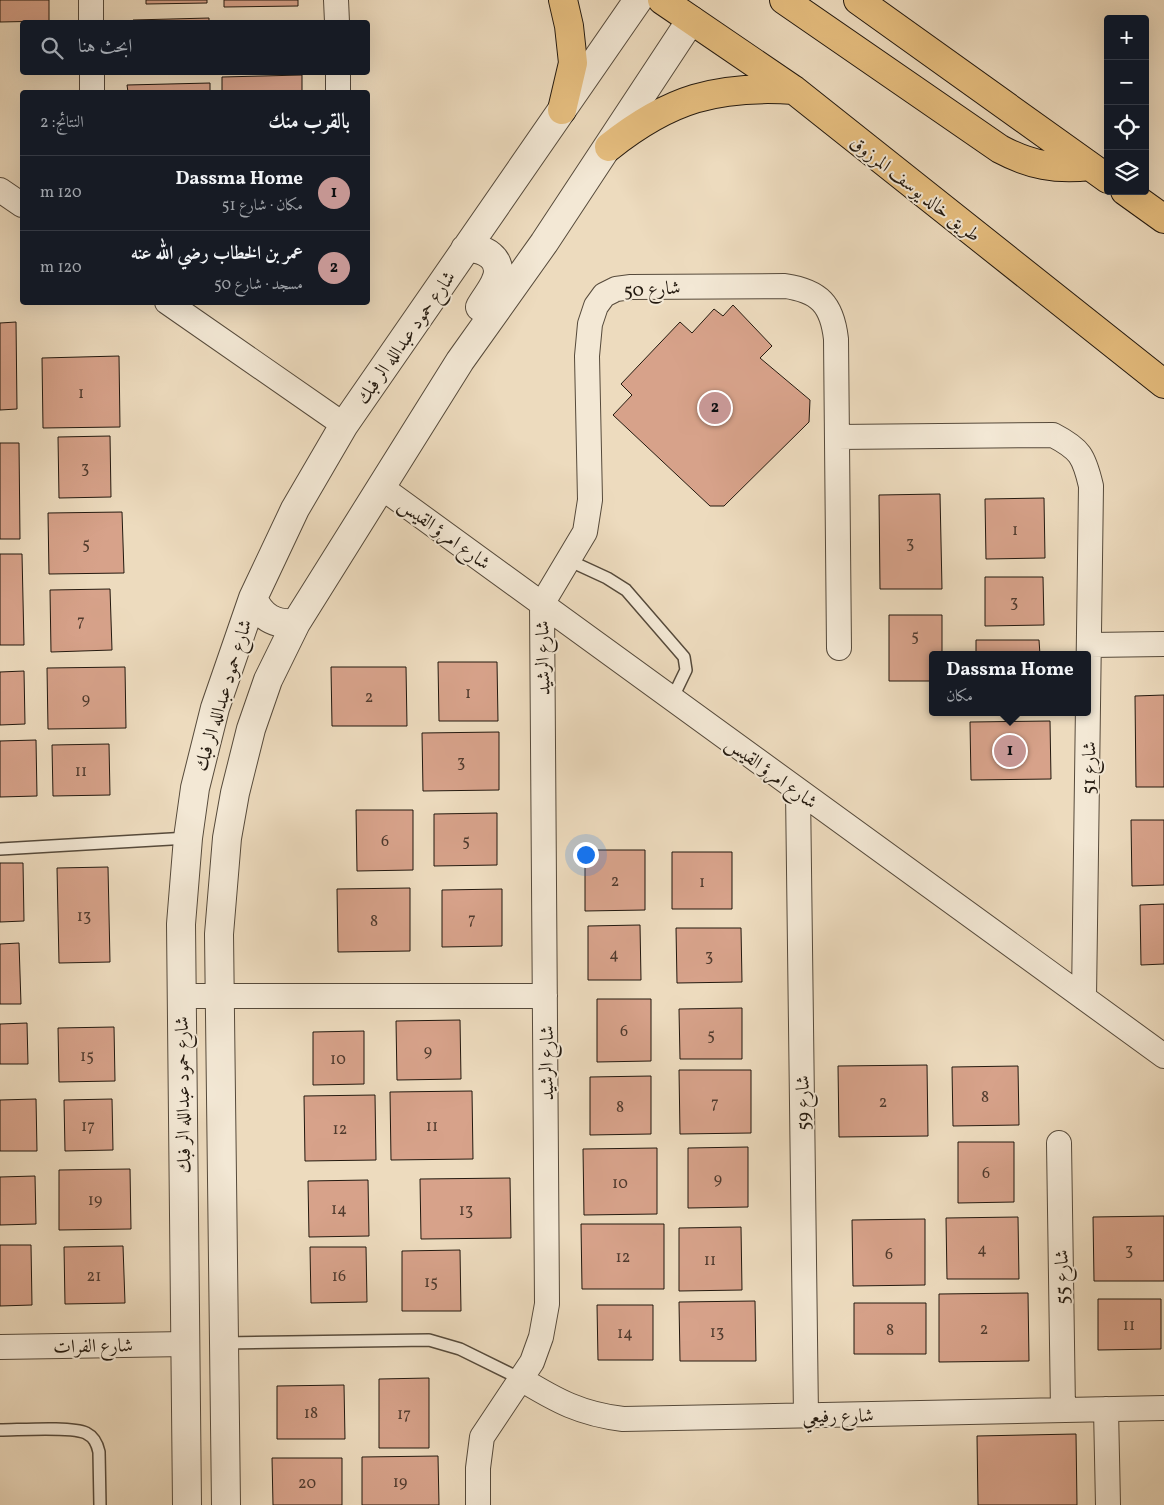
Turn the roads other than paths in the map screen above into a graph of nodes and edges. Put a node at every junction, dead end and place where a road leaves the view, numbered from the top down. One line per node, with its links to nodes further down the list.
1 (91, 0): 9 (street)
2 (336, 0): 10 (street)
3 (562, 0): 16 (main road)
4 (638, 0): 16 (street, شارع حمود عبدالله الر فبك)
5 (662, 0): 8 (main road, طريق خالد يوسف المرزوق)
6 (784, 0): 18 (main road)
7 (858, 0): 18 (main road)
8 (693, 10): 15 (main road, طريق خالد يوسف المرزوق); 17 (street, شارع حمود عبدالله الر فبك)
9 (91, 20)
10 (337, 20)
11 (92, 75): 13 (street)
12 (338, 75): 14 (street)
13 (92, 90)
14 (338, 90)
15 (794, 90): 17 (main road); 26 (main road, طريق خالد يوسف المرزوق)
16 (562, 110): 23 (street, شارع حمود عبدالله الر فبك)
17 (608, 147): 25 (street, شارع حمود عبدالله الر فبك)
18 (1099, 173)
19 (0, 190): 21 (street)
20 (1131, 195): 22 (main road)
21 (20, 204)
22 (1164, 219)
23 (465, 249): 25 (street); 27 (street, شارع حمود عبدالله الر فبك)
24 (171, 305): 27 (street)
25 (460, 361): 29 (street, شارع حمود عبدالله الر فبك)
26 (1164, 384)
27 (344, 425): 31 (street, شارع حمود عبدالله الر فبك)
28 (836, 437): 30 (street, شارع 50); 35 (street, شارع 51); 36 (street, شارع 50)
29 (381, 486): 32 (street, شارع امرؤ القيس); 33 (street, شارع حمود عبدالله الر فبك)
30 (568, 560): 32 (street, شارع 50); 38 (lane)
31 (253, 598): 33 (street); 41 (street, شارع حمود عبدالله الر فبك)
32 (542, 604): 38 (street, شارع امرؤ القيس); 45 (street, شارع الرشيد)
33 (296, 623): 44 (street, شارع حمود عبدالله الر فبك)
34 (1164, 644): 35 (street)
35 (1090, 645): 37 (street, شارع 51)
36 (839, 648)
37 (1090, 651)
38 (672, 699): 40 (street, شارع امرؤ القيس)
39 (1089, 716): 46 (street, شارع 51)
40 (798, 791): 46 (street, شارع امرؤ القيس); 56 (street, شارع 59)
41 (188, 838): 42 (lane); 43 (street, شارع حمود عبدالله الر فبك)
42 (0, 848)
43 (181, 996): 44 (street); 50 (street, شارع حمود عبدالله الر فبك)
44 (220, 996): 45 (street); 49 (street, شارع حمود عبدالله الر فبك)
45 (546, 996): 52 (street, شارع الرشيد)
46 (1084, 998): 47 (street, شارع امرؤ القيس)
47 (1164, 1056)
48 (1059, 1143): 54 (street, شارع 55)
49 (222, 1343): 52 (lane); 60 (street, شارع حمود عبدالله الر فبك)
50 (186, 1344): 51 (street, شارع الفرات); 59 (street, شارع حمود عبدالله الر فبك)
51 (0, 1347)
52 (521, 1380): 56 (street, شارع رفيعي); 61 (street, شارع الرشيد)
53 (1164, 1408): 55 (street, شارع رفيعي)
54 (1063, 1410): 55 (street, شارع رفيعي); 56 (street, شارع رفيعي)
55 (1106, 1410): 62 (street)
56 (806, 1416)
57 (0, 1430): 58 (lane)
58 (100, 1505)
59 (187, 1505)
60 (226, 1505)
61 (478, 1505)
62 (1108, 1505)

